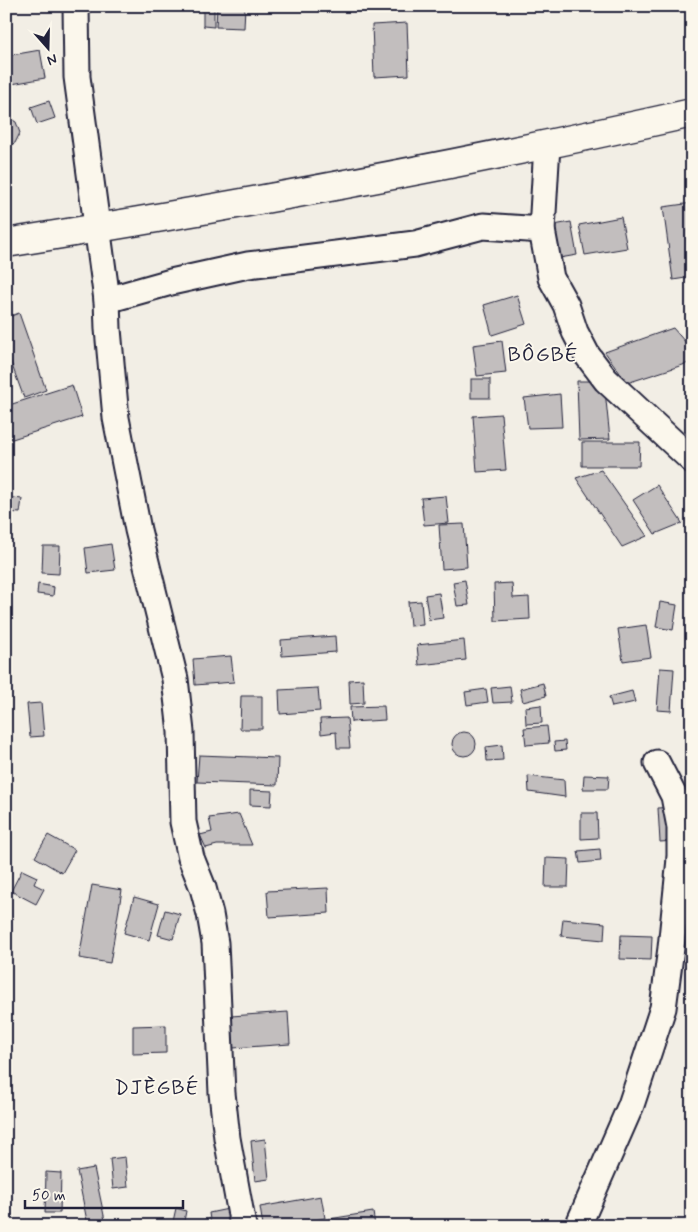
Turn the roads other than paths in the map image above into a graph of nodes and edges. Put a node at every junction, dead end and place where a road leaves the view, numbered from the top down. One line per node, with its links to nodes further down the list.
1 (76, 6): 4 (street)
2 (692, 113): 3 (main road)
3 (547, 146): 4 (main road); 5 (street)
4 (97, 228): 6 (main road); 7 (street)
5 (542, 230): 7 (street); 8 (street)
6 (6, 243)
7 (107, 300): 11 (street)
8 (692, 460)
9 (657, 763): 10 (street)
10 (686, 866): 12 (street)
11 (243, 1226)
12 (578, 1226)

